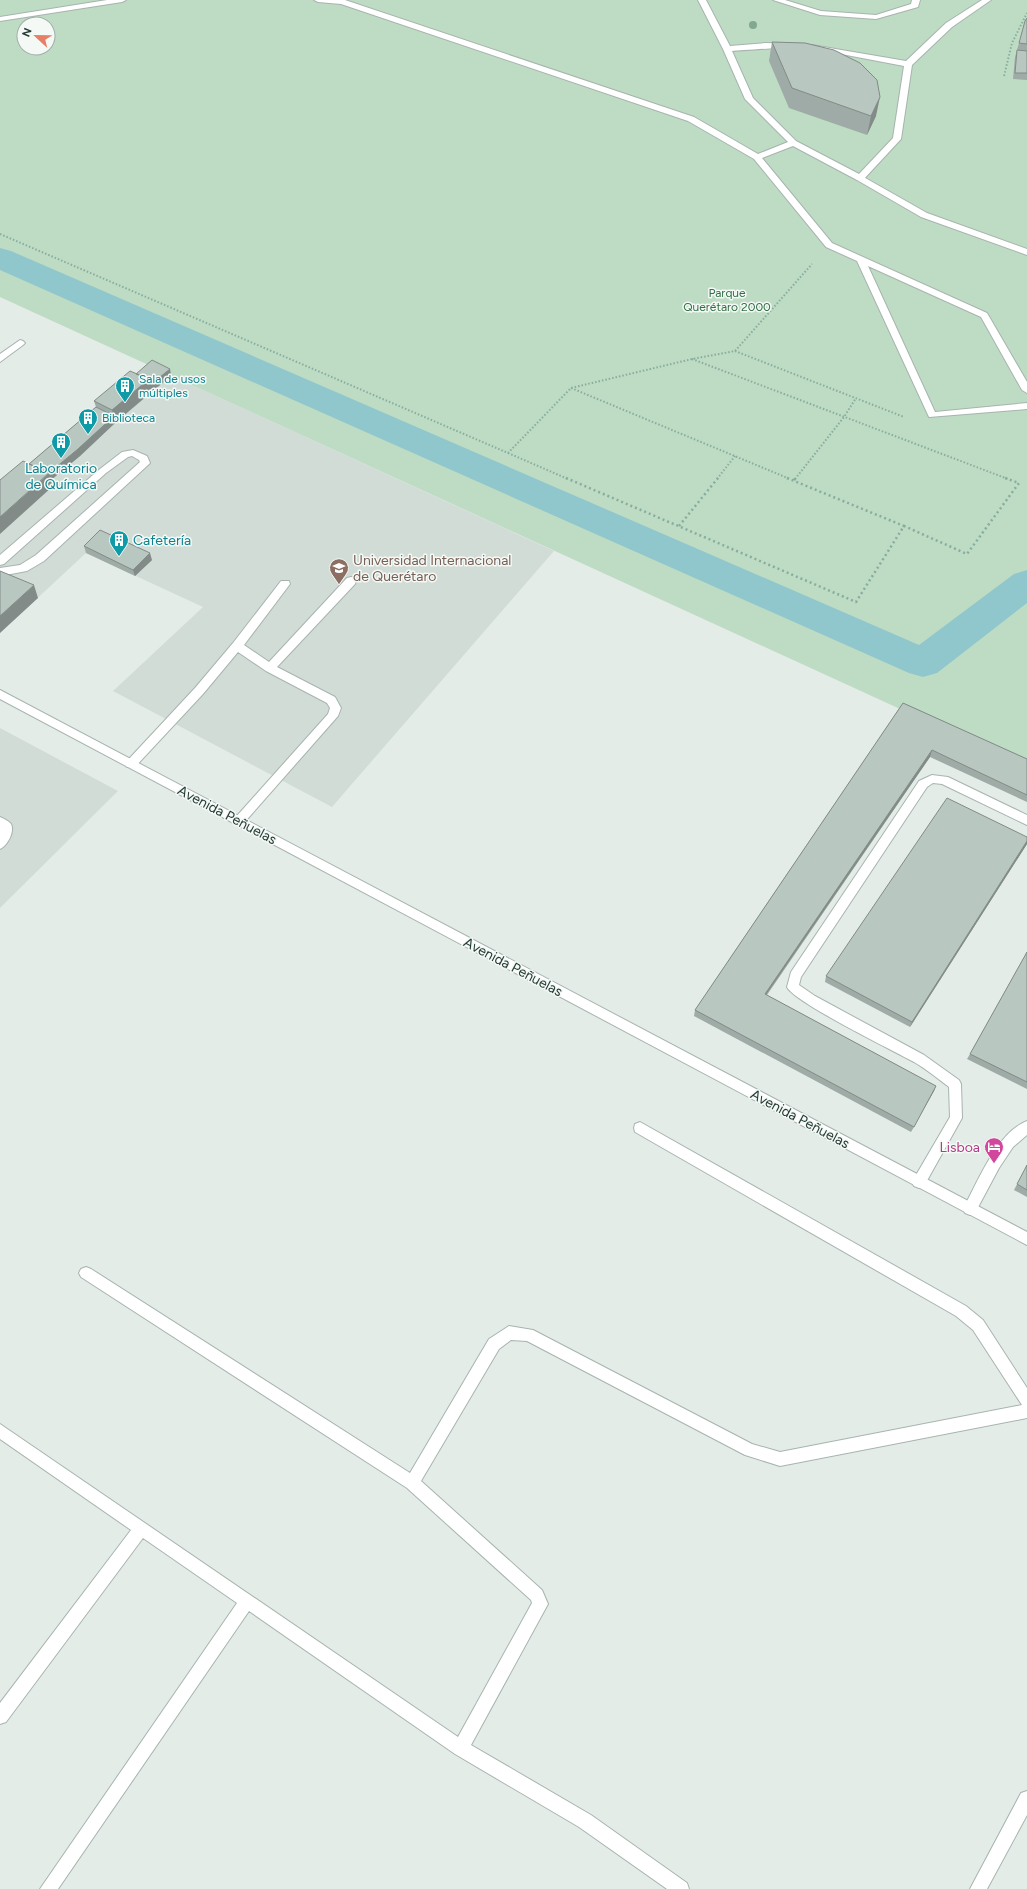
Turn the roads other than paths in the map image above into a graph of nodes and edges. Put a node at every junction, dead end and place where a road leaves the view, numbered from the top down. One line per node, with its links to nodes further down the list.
1 (122, 0): 7 (street)
2 (318, 0): 11 (street)
3 (702, 0): 8 (street)
4 (777, 0): 5 (street)
5 (916, 0)
6 (986, 0): 9 (street)
7 (0, 19)
8 (727, 49): 9 (street); 10 (street)
9 (908, 64): 12 (street)
10 (793, 143): 11 (street); 12 (street)
11 (757, 157): 14 (street)
12 (860, 178): 13 (street)
13 (1027, 252)
14 (861, 261): 17 (street); 18 (street)
15 (20, 343): 16 (street)
16 (0, 359)
17 (1027, 390)
18 (1027, 406)
19 (0, 561): 20 (street)
20 (0, 572)
21 (351, 581): 24 (street)
22 (285, 584): 23 (street)
23 (237, 646): 24 (street); 26 (street)
24 (270, 668): 28 (street)
25 (0, 694): 26 (street, Avenida Peñuelas)
26 (131, 764): 28 (street, Avenida Peñuelas)
27 (1027, 820): 33 (street)
28 (239, 821): 33 (street, Avenida Peñuelas)
29 (0, 822): 30 (street)
30 (0, 844)
31 (1027, 1126): 34 (street)
32 (640, 1128): 37 (street)
33 (919, 1182): 34 (street, Avenida Peñuelas)
34 (970, 1209): 35 (street, Avenida Peñuelas)
35 (1027, 1239)
36 (86, 1274): 40 (street)
37 (1027, 1400)
38 (1027, 1411): 40 (street)
39 (0, 1431): 41 (street)
40 (412, 1483): 44 (street)
41 (141, 1528): 42 (street); 43 (street)
42 (247, 1601): 44 (street); 46 (street)
43 (0, 1716)
44 (461, 1748): 47 (street)
45 (1027, 1799): 48 (street)
46 (48, 1889)
47 (681, 1889)
48 (978, 1889)

